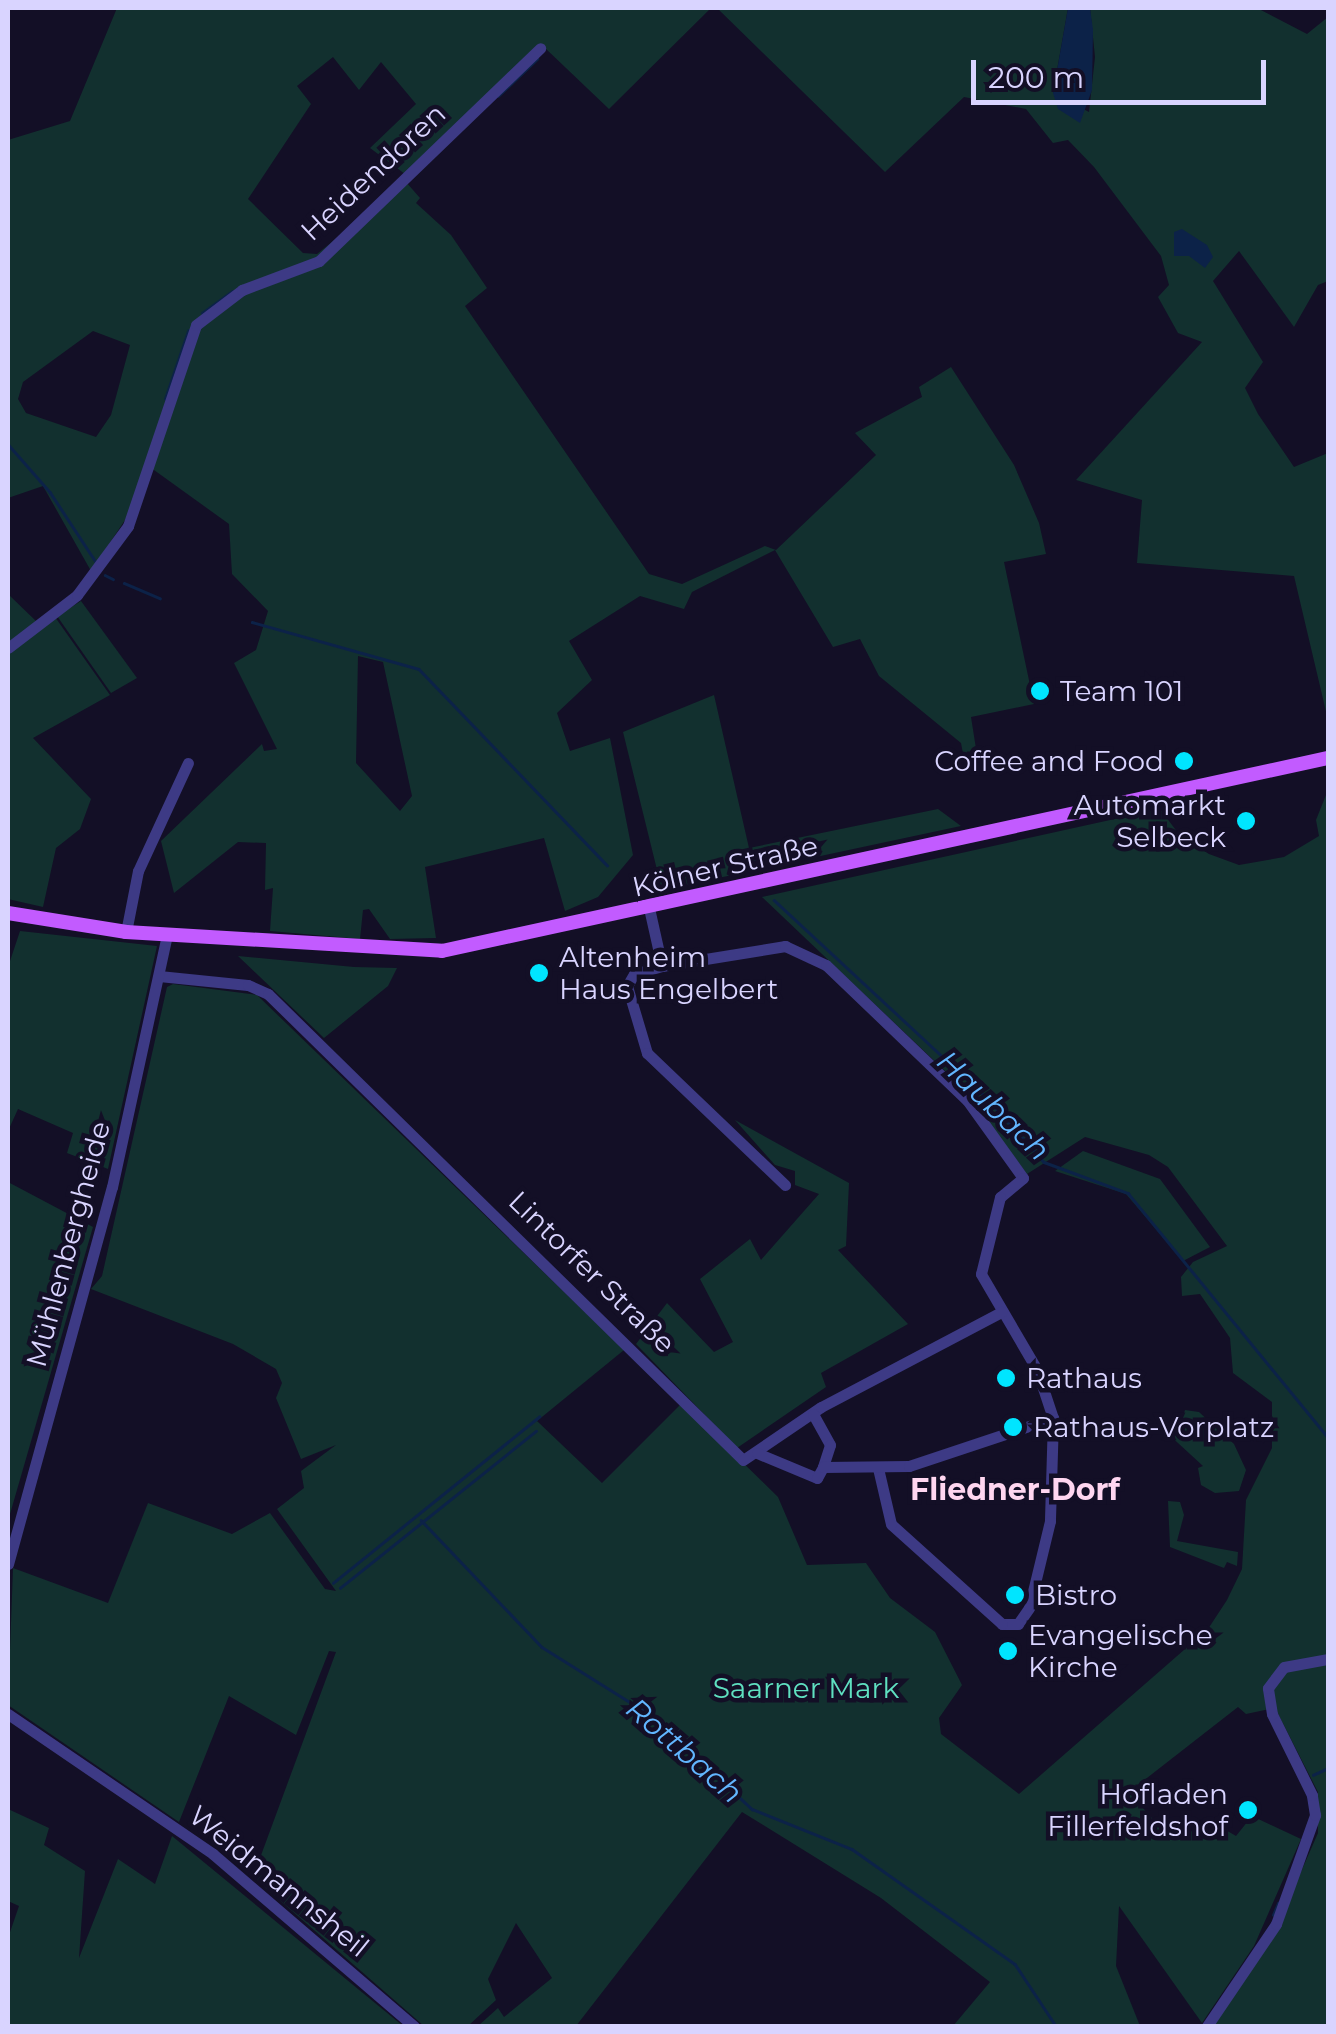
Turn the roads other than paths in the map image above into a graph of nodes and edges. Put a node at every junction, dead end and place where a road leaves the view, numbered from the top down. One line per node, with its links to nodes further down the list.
1 (540, 48): 2 (street, Heidendoren)
2 (8, 648)
3 (1328, 758): 5 (main road, Kölner Straße)
4 (188, 764): 7 (street)
5 (649, 908): 8 (main road, Kölner Straße); 9 (street)
6 (8, 913): 7 (main road, Kölner Straße)
7 (126, 932): 8 (main road, Kölner Straße)
8 (167, 935): 10 (street, Mühlenbergheide)
9 (662, 966): 11 (street); 12 (street)
10 (159, 976): 15 (street, Lintorfer Straße); 18 (street, Mühlenbergheide)
11 (785, 1185)
12 (1001, 1312): 13 (street); 14 (street)
13 (813, 1414): 15 (street); 16 (street)
14 (1053, 1418): 17 (street); 17 (street)
15 (757, 1453): 16 (street)
16 (823, 1467): 17 (street)
17 (878, 1468)
18 (8, 1564)
19 (1328, 1659): 22 (street)
20 (8, 1714): 21 (street, Weidmannsheil)
21 (414, 2026)
22 (1208, 2026)

